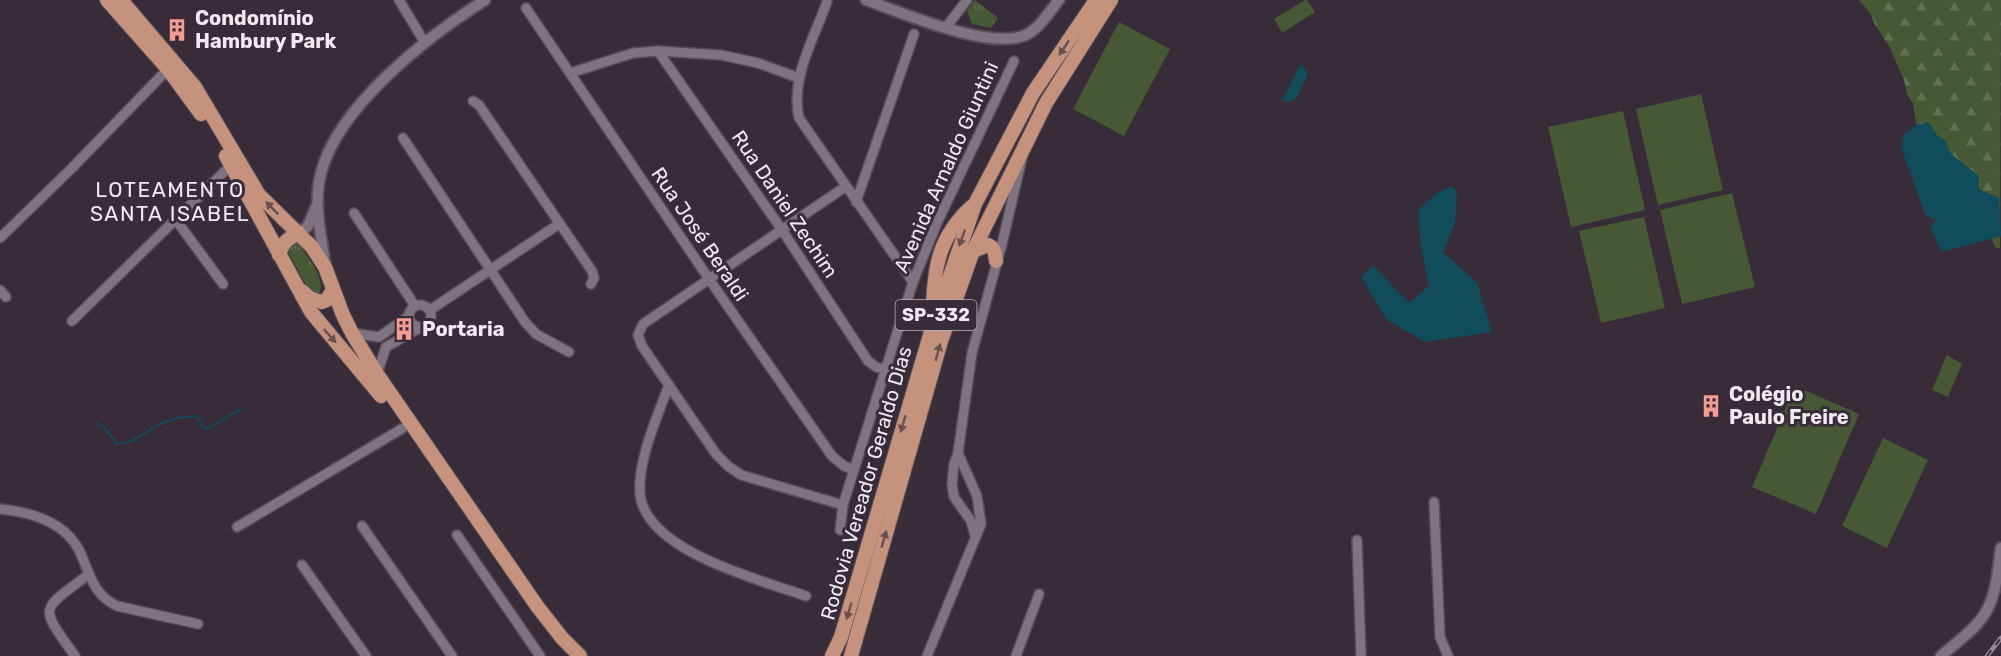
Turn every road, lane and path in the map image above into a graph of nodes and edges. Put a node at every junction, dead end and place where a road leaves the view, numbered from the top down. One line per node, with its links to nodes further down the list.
1 (107, 0): 17 (main road)
2 (121, 0): 38 (main road, one-way to 2)
3 (399, 0): 14 (street)
4 (485, 0): 14 (street)
5 (866, 0): 12 (street)
6 (967, 0): 12 (street)
7 (1059, 0): 12 (street)
8 (1096, 0): 23 (main road, Rodovia Vereador Geraldo Dias / SP-332, one-way to 23)
9 (1111, 0): 22 (main road, Rodovia Vereador Geraldo Dias / SP-332)
10 (827, 2): 19 (street)
11 (526, 8): 18 (street, Rua José Beraldi)
12 (946, 27)
13 (914, 34): 28 (street)
14 (425, 43): 29 (street)
15 (658, 51): 18 (street); 19 (street); 35 (street, Rua Daniel Zechim)
16 (1014, 61): 34 (street, Avenida Arnaldo Giuntini)
17 (168, 69): 24 (main road); 39 (street)
18 (570, 73): 47 (street, Rua José Beraldi)
19 (799, 78): 26 (street)
20 (473, 101): 33 (street)
21 (403, 138): 46 (street)
22 (1024, 145): 25 (main road, Rodovia Vereador Geraldo Dias / SP-332); 40 (street)
23 (1000, 153): 25 (main road); 27 (main road, Rodovia Vereador Geraldo Dias / SP-332)
24 (231, 165): 32 (street); 43 (main road)
25 (1009, 179): 30 (main road, Rodovia Vereador Geraldo Dias / SP-332)
26 (845, 187): 28 (street); 35 (street)
27 (977, 199): 30 (main road); 36 (main road); 57 (main road, Rodovia Vereador Geraldo Dias / SP-332, one-way to 57)
28 (856, 202): 48 (street)
29 (316, 207): 38 (street); 45 (street)
30 (994, 208): 37 (main road, Rodovia Vereador Geraldo Dias / SP-332)
31 (354, 213): 53 (street)
32 (176, 220): 49 (street); 56 (street)
33 (559, 224): 46 (street); 50 (street)
34 (936, 225): 36 (street); 41 (street, Avenida Arnaldo Giuntini)
35 (782, 230): 47 (street); 63 (street, Rua Daniel Zechim)
36 (950, 230): 41 (main road)
37 (983, 230): 40 (main road); 42 (main road, Rodovia Vereador Geraldo Dias / SP-332)
38 (299, 233): 43 (main road); 45 (main road)
39 (0, 238)
40 (1002, 244): 44 (street)
41 (936, 246): 48 (street, Avenida Arnaldo Giuntini); 57 (main road)
42 (973, 251): 44 (main road); 93 (main road, Rodovia Vereador Geraldo Dias / SP-332, one-way to 42)
43 (279, 255): 51 (main road)
44 (996, 261): 67 (street)
45 (325, 267): 52 (main road)
46 (491, 270): 54 (street); 62 (street)
47 (709, 279): 65 (street); 68 (street, Rua José Beraldi)
48 (913, 282): 63 (street, Avenida Arnaldo Giuntini)
49 (223, 284)
50 (591, 284)
51 (298, 288): 52 (main road); 66 (main road, one-way to 66)
52 (333, 289): 59 (main road)
53 (415, 306): 54 (street); 55 (street)
54 (430, 310): 58 (street)
55 (409, 316): 58 (street); 60 (street)
56 (72, 321)
57 (933, 325): 92 (main road, Rodovia Vereador Geraldo Dias / SP-332, one-way to 92)
58 (421, 327): 61 (street)
59 (352, 333): 60 (street); 64 (main road)
60 (379, 337): 61 (street)
61 (386, 347): 64 (street)
62 (568, 352)
63 (886, 370): 68 (street, Avenida Arnaldo Giuntini)
64 (377, 374): 91 (main road)
65 (669, 384): 72 (street); 84 (street)
66 (403, 428): 75 (street); 90 (main road)
67 (958, 453): 69 (street); 70 (street)
68 (854, 470): 72 (street, Avenida Arnaldo Giuntini)
69 (972, 487): 70 (street); 78 (street)
70 (954, 497): 78 (street)
71 (1434, 502): 97 (street)
72 (843, 506): 76 (street, Avenida Arnaldo Giuntini)
73 (0, 509): 82 (street)
74 (362, 526): 88 (street)
75 (237, 527)
76 (840, 530)
77 (457, 535): 89 (street)
78 (975, 535): 94 (street)
79 (1357, 540): 96 (street)
80 (2001, 548): 98 (street)
81 (302, 566): 87 (street)
82 (89, 574): 85 (street); 86 (street)
83 (1040, 594): 95 (street)
84 (806, 596)
85 (198, 624)
86 (75, 656)
87 (366, 656)
88 (452, 656)
89 (540, 656)
90 (567, 656)
91 (580, 656)
92 (832, 656)
93 (851, 656)
94 (927, 656)
95 (1016, 656)
96 (1361, 656)
97 (1448, 656)
98 (1941, 656)

